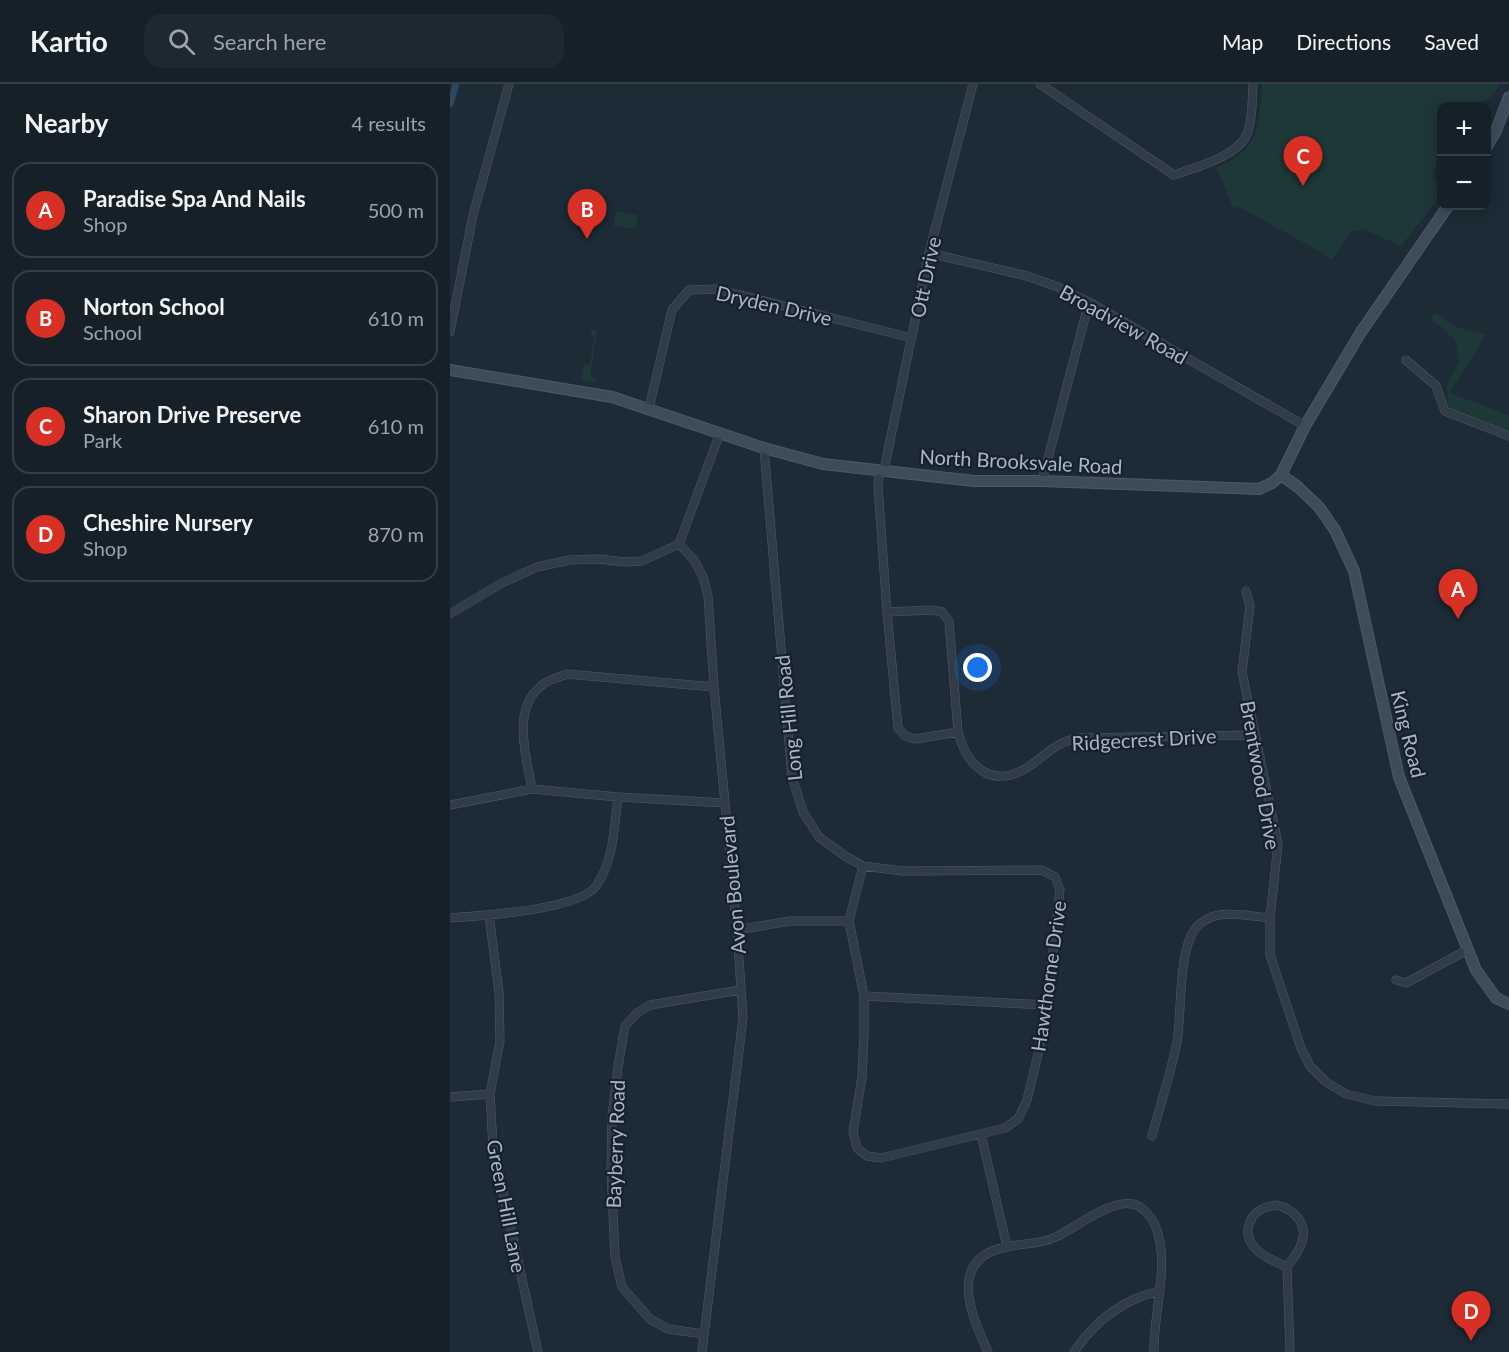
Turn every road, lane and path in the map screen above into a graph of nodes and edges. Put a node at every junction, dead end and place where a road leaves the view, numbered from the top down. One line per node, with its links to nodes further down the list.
1 (509, 84): 10 (street)
2 (974, 84): 8 (street, Ott Drive)
3 (1040, 84): 4 (street)
4 (1253, 84)
5 (1509, 97): 6 (main road)
6 (1491, 139)
7 (1445, 210): 15 (main road)
8 (929, 253): 9 (street, Broadview Road); 11 (street, Ott Drive)
9 (1089, 302): 15 (street, Broadview Road); 21 (street)
10 (450, 332)
11 (912, 338): 14 (street, Dryden Drive); 19 (street, Ott Drive)
12 (1406, 360): 17 (street)
13 (450, 370): 14 (main road, North Brooksvale Road)
14 (649, 408): 16 (main road, North Brooksvale Road)
15 (1305, 426): 20 (main road)
16 (720, 433): 18 (main road, North Brooksvale Road); 22 (street)
17 (1509, 436)
18 (764, 448): 19 (main road, North Brooksvale Road); 33 (street, Long Hill Road)
19 (882, 471): 21 (main road, North Brooksvale Road); 24 (street, Ott Drive)
20 (1281, 475): 21 (main road, North Brooksvale Road); 39 (main road, King Road)
21 (1042, 481)
22 (679, 544): 25 (street); 26 (street, Avon Boulevard)
23 (1246, 591): 28 (street, Brentwood Drive)
24 (887, 612): 27 (street, Ridgecrest Drive); 27 (street, Ott Drive)
25 (450, 614)
26 (714, 687): 29 (street); 31 (street, Avon Boulevard)
27 (958, 732): 28 (street, Ridgecrest Drive)
28 (1255, 735): 36 (street, Brentwood Drive)
29 (532, 789): 30 (street); 32 (street)
30 (618, 797): 31 (street); 34 (street)
31 (725, 803): 38 (street, Avon Boulevard)
32 (450, 805)
33 (863, 866): 37 (street); 44 (street, Hawthorne Drive)
34 (489, 915): 35 (street); 45 (street, Green Hill Lane)
35 (450, 918)
36 (1270, 918): 47 (street, Brentwood Drive); 49 (street)
37 (849, 921): 38 (street); 42 (street)
38 (737, 930): 41 (street, Avon Boulevard)
39 (1467, 950): 40 (street); 43 (main road, King Road)
40 (1396, 980)
41 (740, 990): 53 (street, Avon Boulevard); 53 (street, Bayberry Road)
42 (864, 996): 44 (street); 48 (street)
43 (1509, 1004)
44 (1048, 1005): 48 (street, Hawthorne Drive)
45 (490, 1094): 46 (street); 54 (street, Green Hill Lane)
46 (450, 1097)
47 (1509, 1104)
48 (981, 1134): 50 (street)
49 (1152, 1136)
50 (1007, 1247): 52 (street); 56 (street)
51 (1287, 1267): 51 (street); 59 (street)
52 (1160, 1291): 57 (street); 58 (street)
53 (704, 1334): 55 (street, Avon Boulevard)
54 (538, 1352)
55 (702, 1352)
56 (988, 1352)
57 (1074, 1352)
58 (1154, 1352)
59 (1290, 1352)

